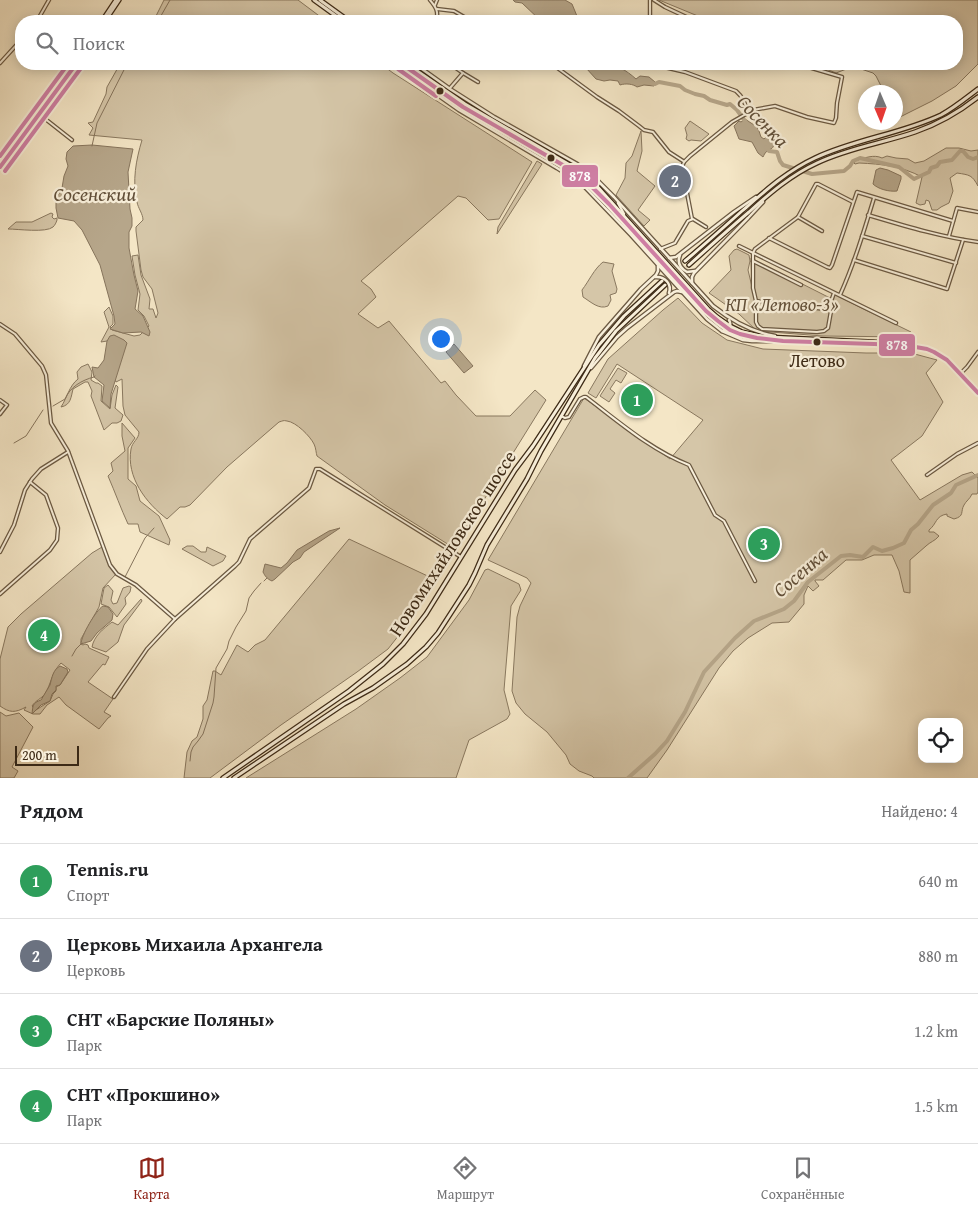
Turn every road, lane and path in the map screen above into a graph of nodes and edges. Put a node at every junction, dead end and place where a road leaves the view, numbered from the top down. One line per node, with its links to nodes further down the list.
1 (50, 0): 11 (street)
2 (117, 0): 12 (main road)
3 (314, 0): 13 (main road)
4 (320, 0): 14 (main road)
5 (430, 0): 9 (street)
6 (437, 0): 9 (street)
7 (650, 0): 17 (street)
8 (654, 0): 18 (street)
9 (435, 5): 10 (street)
10 (436, 9): 15 (street); 16 (street)
11 (41, 15)
12 (108, 15)
13 (335, 15)
14 (341, 15)
15 (438, 15)
16 (461, 15)
17 (650, 15)
18 (682, 15)
19 (15, 47): 20 (street)
20 (0, 63)
21 (69, 70): 37 (main road)
22 (69, 70): 40 (main road)
23 (402, 70): 60 (street)
24 (411, 70): 55 (main road)
25 (416, 70): 49 (main road)
26 (423, 70): 33 (street)
27 (459, 70): 31 (street)
28 (560, 70): 39 (street)
29 (676, 70): 36 (street)
30 (818, 70): 36 (street)
31 (463, 73): 32 (street); 33 (street)
32 (478, 82)
33 (450, 89): 43 (street)
34 (978, 89): 41 (main road)
35 (978, 97): 42 (main road)
36 (748, 113): 39 (street)
37 (39, 114): 38 (street); 40 (main road)
38 (72, 140)
39 (684, 162): 50 (street)
40 (0, 165)
41 (764, 191): 64 (street); 68 (main road)
42 (769, 194): 72 (main road); 73 (street)
43 (614, 197): 49 (street); 54 (street)
44 (874, 198): 45 (street); 47 (street); 51 (street)
45 (853, 202): 48 (street); 58 (street)
46 (978, 212): 51 (street)
47 (868, 215): 56 (street); 57 (street)
48 (798, 217): 53 (street); 58 (street)
49 (627, 219): 55 (main road)
50 (692, 219): 52 (street); 63 (street)
51 (953, 221): 57 (street)
52 (706, 227)
53 (822, 231)
54 (647, 233): 55 (street); 63 (street)
55 (639, 234): 60 (street); 88 (main road)
56 (862, 236): 67 (street); 70 (street)
57 (948, 237): 59 (street)
58 (769, 238): 65 (street)
59 (963, 240): 61 (street); 70 (street)
60 (637, 242): 71 (street)
61 (978, 242)
62 (739, 246): 65 (street)
63 (660, 249): 66 (street)
64 (681, 253): 66 (street); 73 (street)
65 (753, 253): 69 (street); 79 (street)
66 (668, 257): 78 (street)
67 (854, 260): 70 (street); 81 (street)
68 (685, 261)
69 (753, 261): 76 (street); 83 (street)
70 (956, 264)
71 (657, 265): 74 (street); 80 (street)
72 (689, 265)
73 (697, 270): 78 (street)
74 (653, 278): 82 (street); 92 (street)
75 (662, 281): 92 (main road, Новомихайловское шоссе)
76 (801, 284)
77 (666, 286): 93 (main road, Новомихайловское шоссе)
78 (694, 286): 85 (street)
79 (834, 293): 81 (street); 84 (street)
80 (684, 294): 82 (street); 89 (street)
81 (839, 295): 86 (street)
82 (667, 297): 93 (street)
83 (756, 302): 84 (street); 84 (street)
84 (829, 307)
85 (728, 318): 88 (street); 90 (street)
86 (896, 323)
87 (0, 324): 100 (street)
88 (729, 328): 89 (street); 90 (main road)
89 (722, 331): 90 (street)
90 (782, 339): 94 (main road)
91 (978, 352): 94 (street)
92 (582, 370): 104 (main road, Новомихайловское шоссе)
93 (586, 373): 98 (main road, Новомихайловское шоссе)
94 (960, 374): 95 (main road)
95 (978, 393)
96 (0, 400): 97 (street)
97 (0, 414)
98 (561, 416): 105 (street); 110 (main road, Новомихайловское шоссе)
99 (978, 443): 101 (street)
100 (68, 451): 102 (street); 107 (street)
101 (928, 475)
102 (30, 482): 103 (street); 106 (street)
103 (0, 552)
104 (460, 557): 107 (street); 109 (main road, Новомихайловское шоссе)
105 (755, 581)
106 (0, 594)
107 (175, 619): 108 (street)
108 (114, 697)
109 (223, 778)
110 (234, 778)

